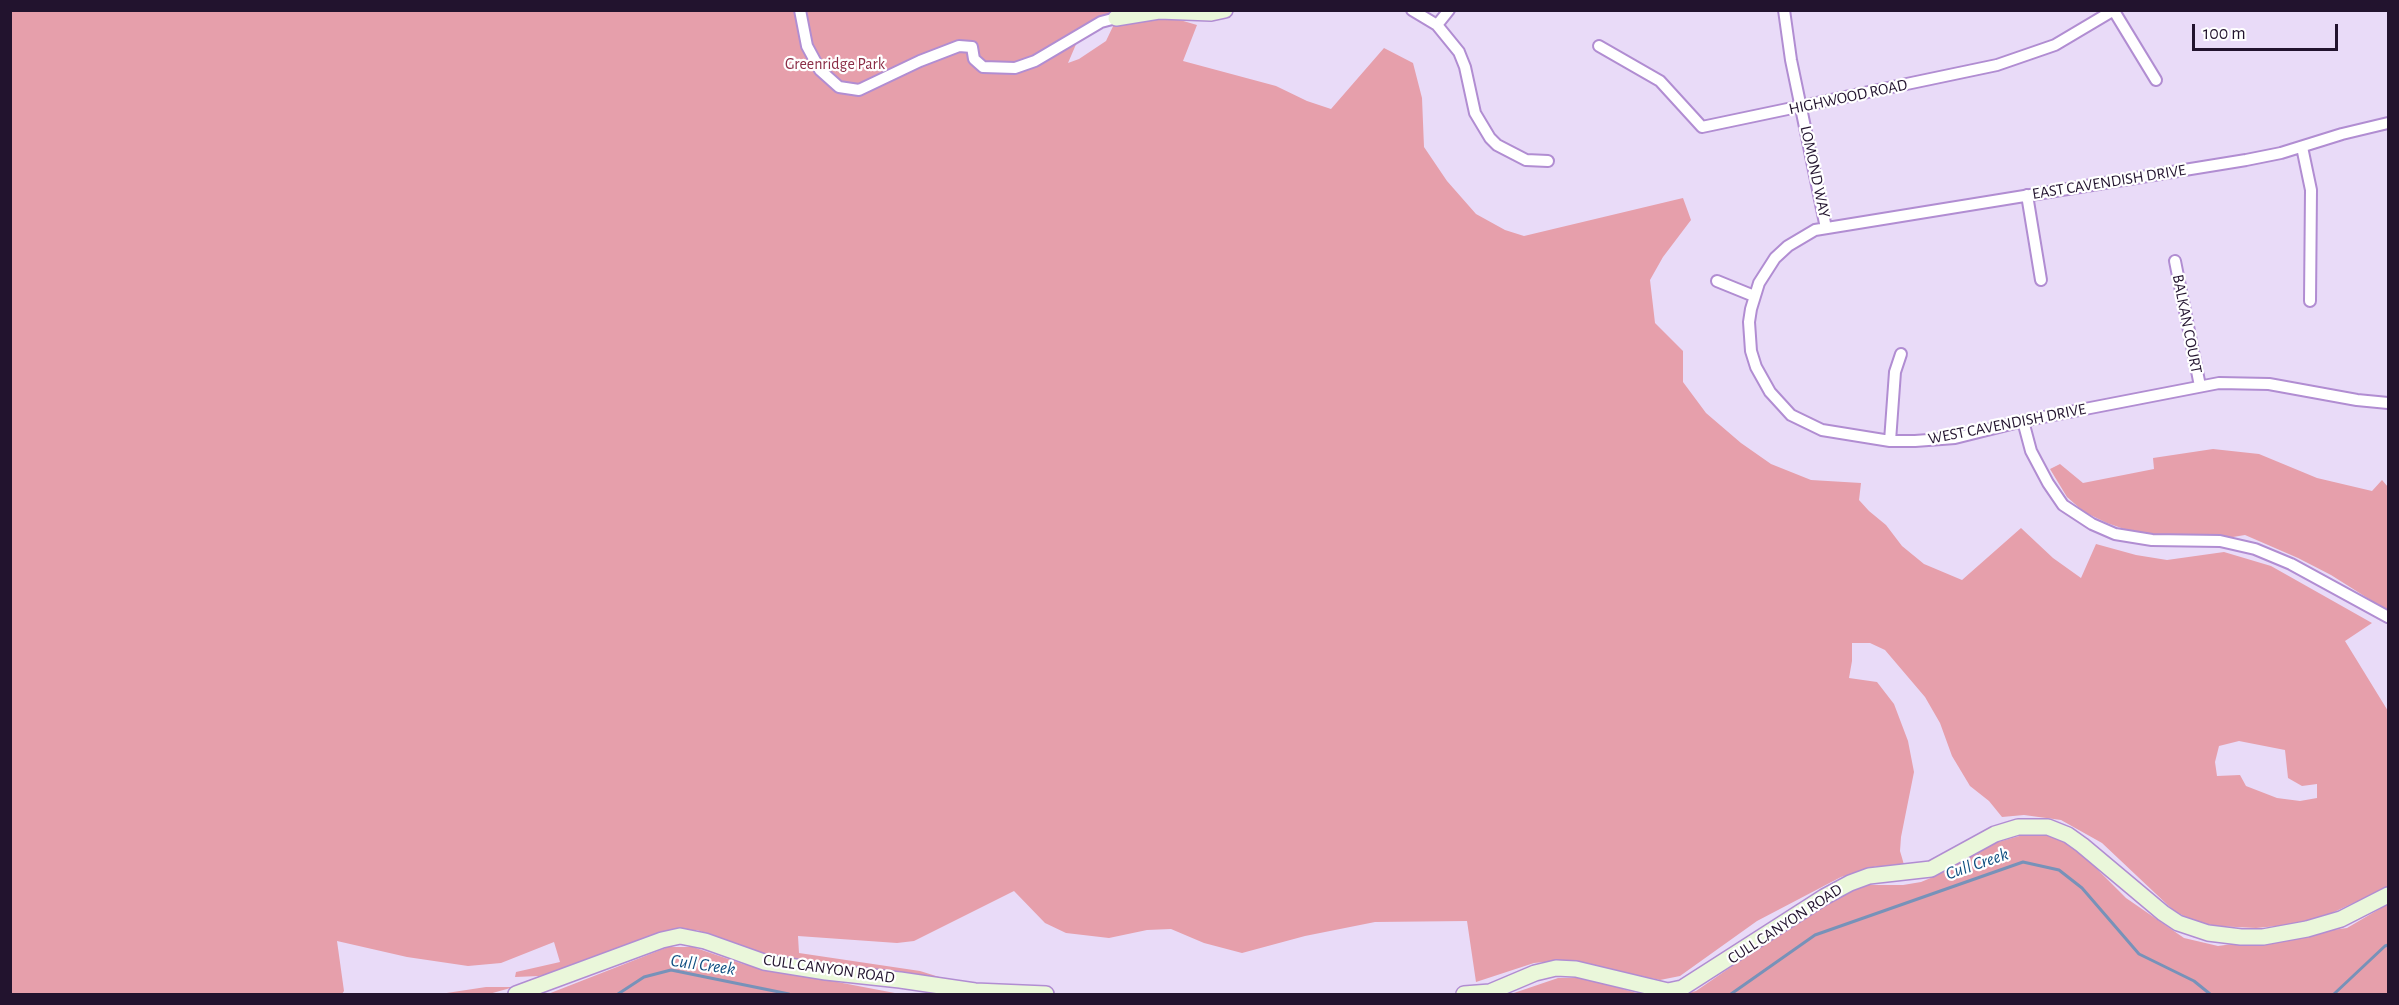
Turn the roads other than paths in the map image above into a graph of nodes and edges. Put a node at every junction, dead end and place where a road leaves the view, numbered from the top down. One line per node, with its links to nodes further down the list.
1 (800, 10): 7 (street)
2 (1225, 10): 7 (street)
3 (1412, 10): 8 (street)
4 (1449, 10): 8 (street)
5 (1784, 10): 11 (street, LOMOND WAY)
6 (2114, 11): 10 (street); 11 (street, HIGHWOOD ROAD)
7 (1116, 18)
8 (1437, 25): 14 (street)
9 (1599, 46): 11 (street, HIGHWOOD ROAD)
10 (2156, 80)
11 (1801, 107): 16 (street, LOMOND WAY)
12 (2388, 123): 13 (street, EAST CAVENDISH DRIVE)
13 (2302, 147): 15 (street, EAST CAVENDISH DRIVE); 21 (street)
14 (1548, 161)
15 (2027, 195): 16 (street, EAST CAVENDISH DRIVE); 18 (street)
16 (1826, 228): 20 (street, WEST CAVENDISH DRIVE)
17 (2175, 261): 23 (street, BALKAN COURT)
18 (2041, 280)
19 (1717, 281): 20 (street)
20 (1754, 296): 26 (street, WEST CAVENDISH DRIVE)
21 (2310, 301)
22 (1901, 354): 26 (street)
23 (2200, 386): 24 (street, WEST CAVENDISH DRIVE); 25 (street, WEST CAVENDISH DRIVE)
24 (2388, 403)
25 (2023, 421): 26 (street, WEST CAVENDISH DRIVE); 27 (street)
26 (1890, 441)
27 (2388, 617)
28 (2388, 895): 31 (street, CULL CANYON ROAD)
29 (516, 994): 30 (street, CULL CANYON ROAD)
30 (1046, 994)
31 (1464, 994)

